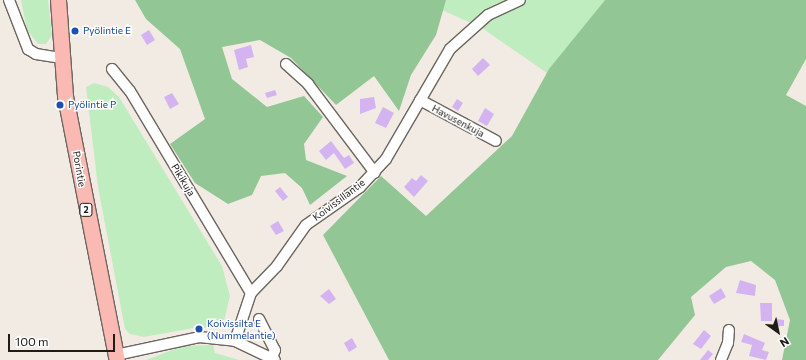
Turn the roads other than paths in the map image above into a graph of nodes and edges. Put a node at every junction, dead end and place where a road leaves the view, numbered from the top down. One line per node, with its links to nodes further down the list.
1 (9, 0): 4 (street)
2 (58, 0): 4 (highway, Porintie / 2)
3 (520, 0): 7 (street, Koivissillantie)
4 (62, 58): 14 (highway, Porintie / 2)
5 (286, 64): 9 (street)
6 (112, 69): 10 (street, Pikikuja)
7 (420, 100): 8 (street, Havusenkuja); 9 (street, Koivissillantie)
8 (496, 141)
9 (375, 173): 10 (street, Koivissillantie)
10 (251, 293): 13 (street, Koivissillantie)
11 (259, 318): 15 (street)
12 (729, 330): 16 (street)
13 (235, 341): 14 (street); 15 (street)
14 (116, 358)
15 (274, 359)
16 (720, 360)

